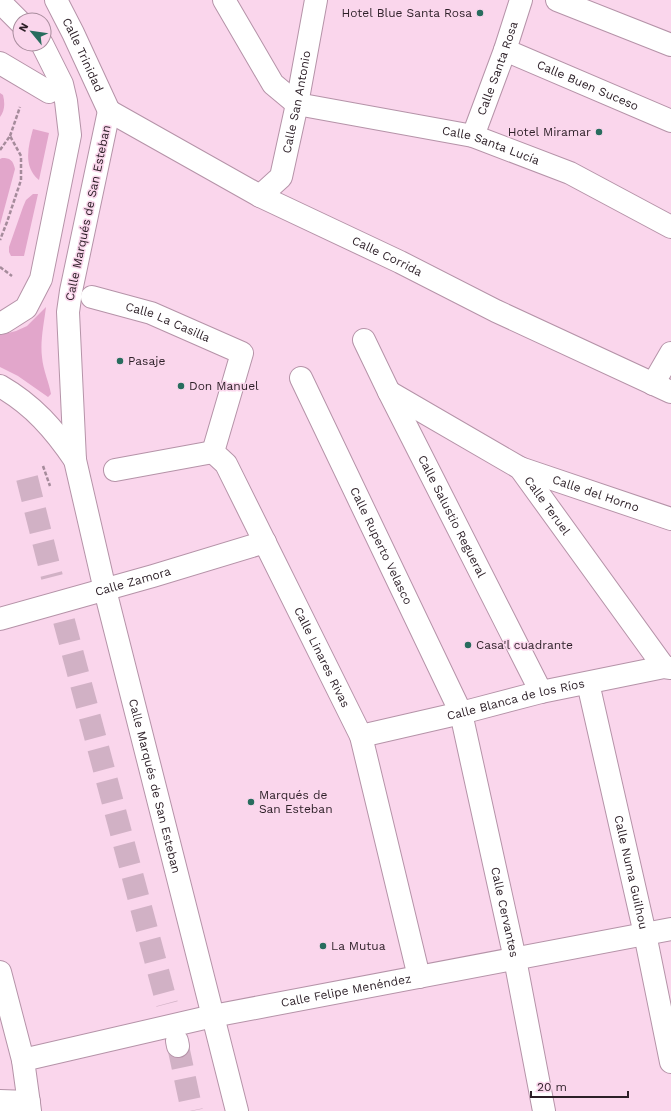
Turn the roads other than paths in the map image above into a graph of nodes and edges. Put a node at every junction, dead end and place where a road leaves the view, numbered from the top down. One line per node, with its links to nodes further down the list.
1 (38, 0): 9 (street)
2 (56, 0): 9 (street, Calle Trinidad)
3 (224, 0): 15 (street)
4 (316, 0): 15 (street, Calle San Antonio)
5 (521, 0): 11 (street, Calle Santa Rosa)
6 (557, 0): 10 (street)
7 (0, 2): 8 (street)
8 (12, 14)
9 (73, 33): 16 (street, Calle Trinidad)
10 (671, 45)
11 (505, 50): 17 (street, Calle Buen Suceso); 18 (street, Calle Santa Rosa)
12 (46, 52): 22 (street)
13 (0, 63): 14 (street)
14 (50, 92)
15 (297, 104): 18 (street, Calle Santa Lucía); 19 (street, Calle San Antonio)
16 (109, 111): 19 (street, Calle Corrida); 30 (street, Calle Marqués de San Esteban)
17 (671, 121)
18 (472, 136): 20 (street, Calle Santa Lucía)
19 (260, 196): 27 (street, Calle Corrida)
20 (671, 227)
21 (92, 297): 29 (street, Calle La Casilla)
22 (0, 322)
23 (364, 340): 28 (street, Calle Salustio Regueral)
24 (671, 353): 27 (street)
25 (301, 378): 40 (street, Calle Ruperto Velasco)
26 (0, 386): 30 (street, Calle Marqués de San Esteban)
27 (662, 388)
28 (389, 392): 31 (street, Calle Teruel); 39 (street, Calle Salustio Regueral)
29 (213, 452): 32 (street); 34 (street, Calle Linares Rivas)
30 (75, 460): 35 (street, Calle Marqués de San Esteban)
31 (520, 468): 33 (street, Calle del Horno); 37 (street, Calle Teruel)
32 (115, 470)
33 (671, 519)
34 (266, 542): 35 (street, Calle Zamora); 41 (street, Calle Linares Rivas)
35 (105, 590): 36 (street, Calle Zamora); 47 (street, Calle Marqués de San Esteban)
36 (0, 619)
37 (667, 668): 38 (street, Calle Blanca de los Ríos)
38 (588, 683): 39 (street, Calle Blanca de los Ríos); 43 (street, Calle Numa Guilhou)
39 (541, 692): 40 (street, Calle Blanca de los Ríos)
40 (461, 713): 41 (street, Calle Blanca de los Ríos); 44 (street, Calle Cervantes)
41 (361, 736): 46 (street, Calle Linares Rivas)
42 (671, 929): 43 (street, Calle Felipe Menéndez)
43 (646, 934): 44 (street, Calle Felipe Menéndez); 49 (street, Calle Numa Guilhou)
44 (515, 959): 46 (street, Calle Felipe Menéndez); 53 (street, Calle Cervantes)
45 (0, 972): 48 (street)
46 (419, 977): 47 (street, Calle Felipe Menéndez)
47 (213, 1016): 48 (street, Calle Felipe Menéndez); 52 (street, Calle Marqués de San Esteban)
48 (23, 1060): 51 (street)
49 (671, 1062)
50 (0, 1101): 51 (street)
51 (29, 1107)
52 (237, 1111)
53 (544, 1111)

